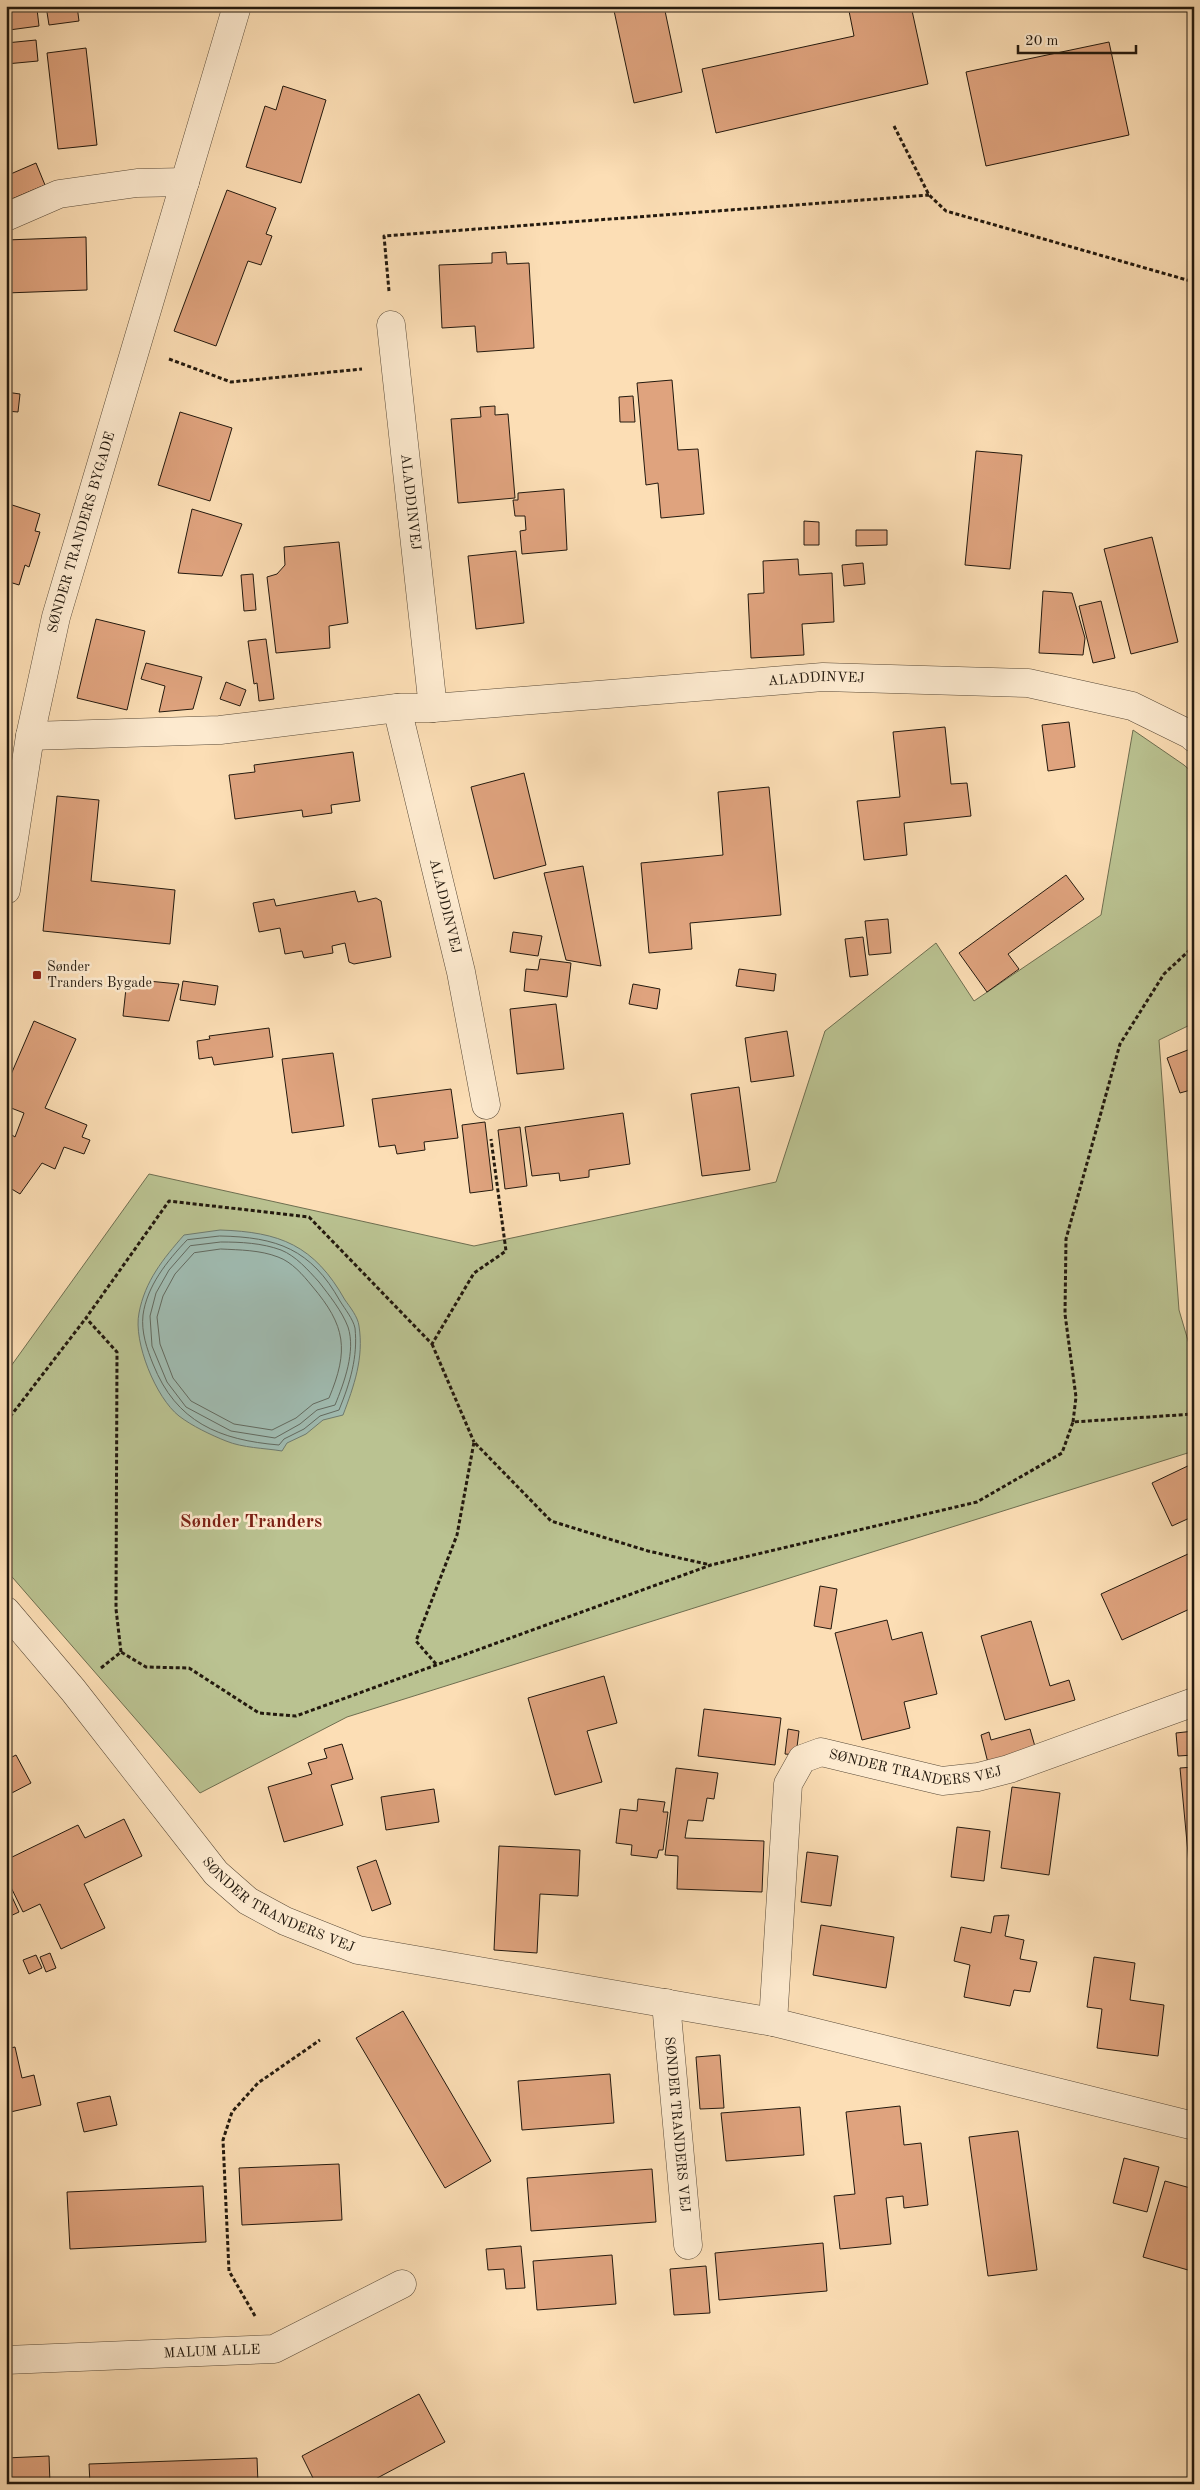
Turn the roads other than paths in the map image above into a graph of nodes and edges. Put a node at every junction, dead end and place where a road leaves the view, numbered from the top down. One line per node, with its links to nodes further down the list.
1 (237, 6): 2 (street, SØNDER TRANDERS BYGADE)
2 (185, 182): 3 (street); 8 (street, SØNDER TRANDERS BYGADE)
3 (6, 217)
4 (391, 325): 6 (street, ALADDINVEJ)
5 (397, 708): 6 (street, ALADDINVEJ); 8 (street, ALADDINVEJ); 10 (street, ALADDINVEJ)
6 (433, 708): 7 (street, ALADDINVEJ)
7 (1193, 735)
8 (30, 736): 9 (street, SØNDER TRANDERS BYGADE)
9 (6, 890)
10 (486, 1105)
11 (6, 1611): 13 (street, SØNDER TRANDERS VEJ)
12 (1194, 1702): 14 (street, SØNDER TRANDERS VEJ)
13 (666, 2003): 14 (street, SØNDER TRANDERS VEJ); 16 (street, SØNDER TRANDERS VEJ)
14 (773, 2022): 15 (street, SØNDER TRANDERS VEJ)
15 (1194, 2126)
16 (688, 2245)
17 (402, 2284): 18 (street, MALUM ALLE)
18 (6, 2360)

